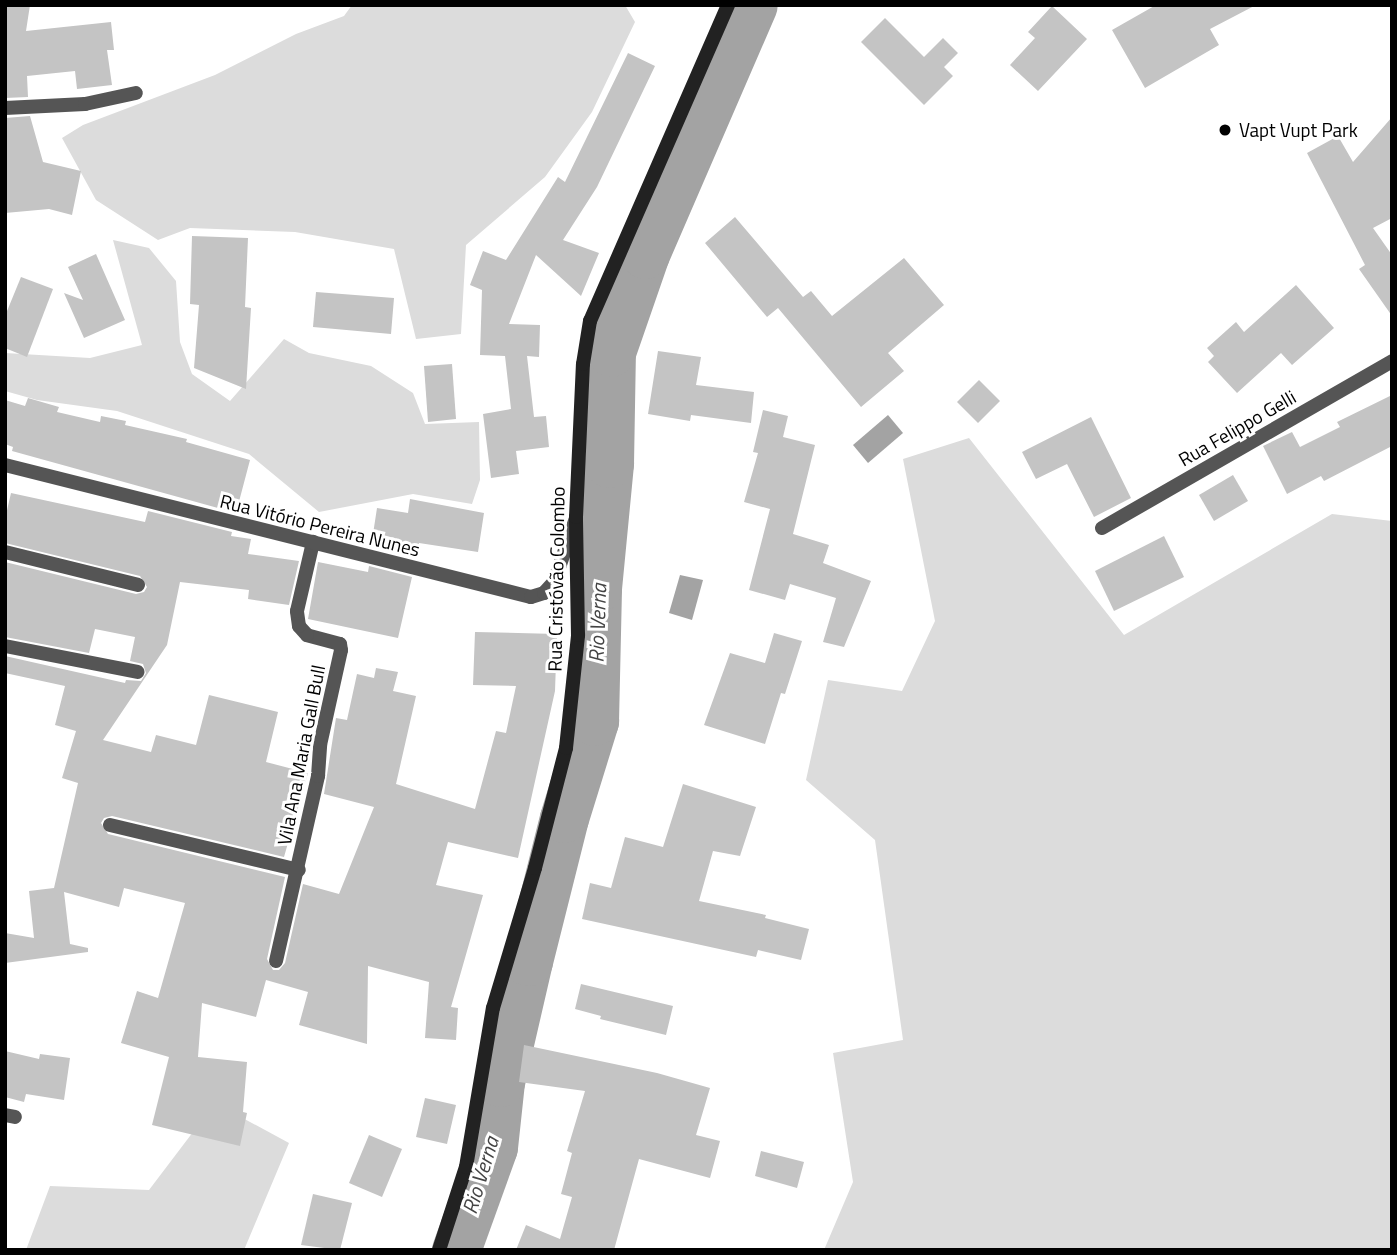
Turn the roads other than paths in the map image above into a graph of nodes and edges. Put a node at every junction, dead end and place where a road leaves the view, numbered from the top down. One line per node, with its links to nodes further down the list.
1 (728, 5): 6 (main road, Rua Cristóvão Colombo)
2 (136, 93): 3 (street)
3 (5, 108)
4 (1392, 361): 7 (street, Rua Felippo Gelli)
5 (5, 465): 8 (street, Rua Vitório Pereira Nunes)
6 (576, 517): 8 (street, Rua Vitório Pereira Nunes); 16 (main road, Rua Cristóvão Colombo)
7 (1102, 528)
8 (313, 542): 14 (street, Vila Ana Maria Gall Bull)
9 (5, 552): 10 (street)
10 (138, 585)
11 (5, 646): 12 (street)
12 (137, 672)
13 (110, 825): 14 (street)
14 (299, 870): 15 (street, Vila Ana Maria Gall Bull)
15 (276, 961)
16 (439, 1250)

